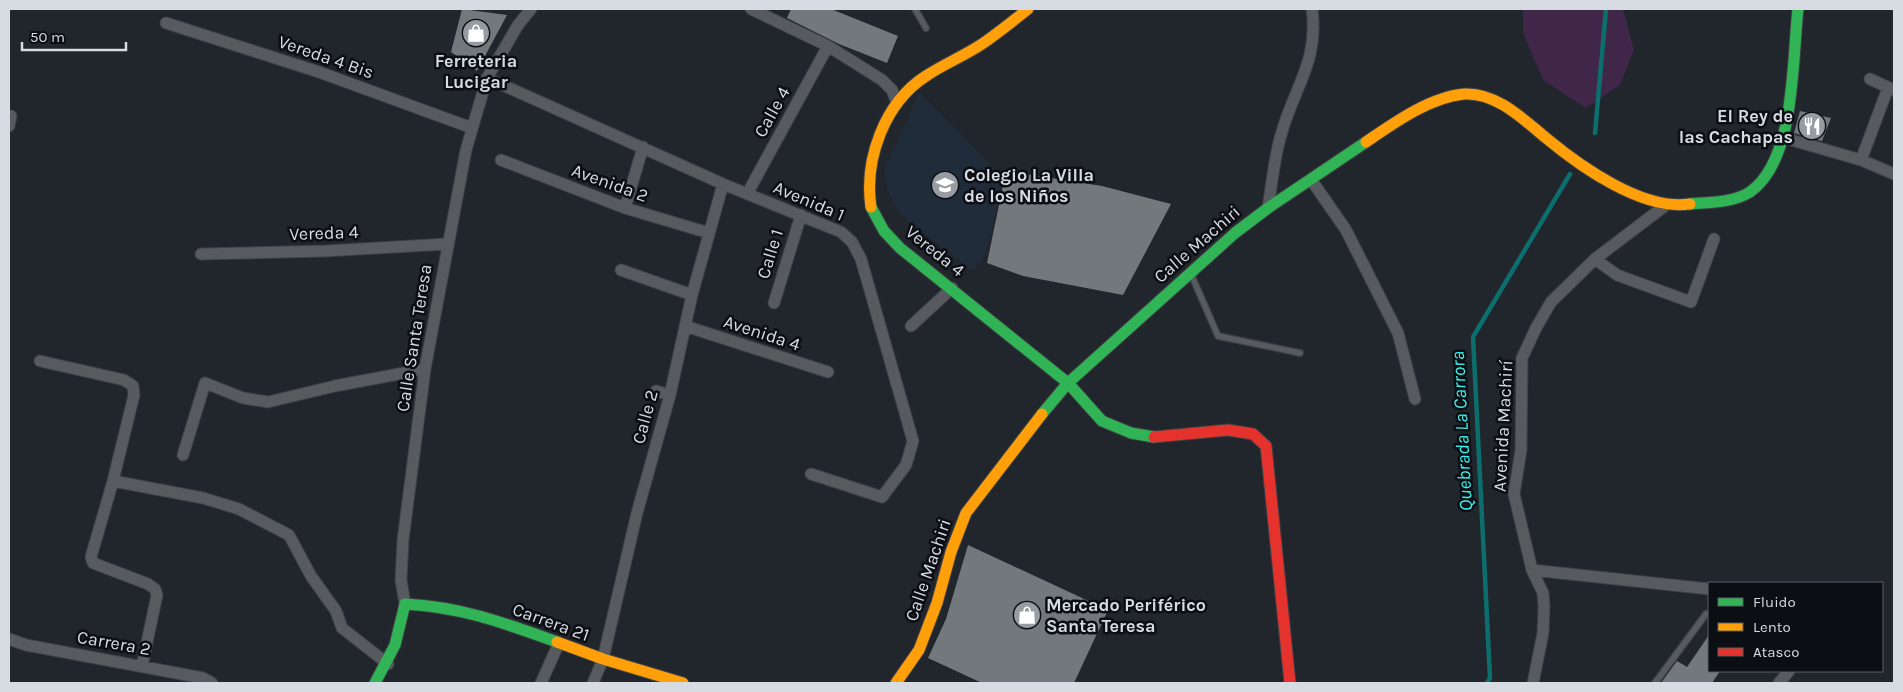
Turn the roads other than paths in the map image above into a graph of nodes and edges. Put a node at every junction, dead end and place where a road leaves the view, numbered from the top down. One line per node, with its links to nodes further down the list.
1 (532, 9): 10 (street, Calle Santa Teresa)
2 (915, 9): 8 (lane)
3 (1028, 9): 13 (street, Vereda 4)
4 (1312, 9): 25 (street)
5 (1798, 9): 15 (street)
6 (759, 11): 9 (street)
7 (166, 23): 14 (street, Vereda 4 Bis)
8 (926, 28)
9 (828, 46): 13 (street); 22 (street, Calle 4)
10 (487, 78): 14 (street, Calle Santa Teresa); 16 (street, Avenida 1)
11 (1870, 80): 12 (street)
12 (1891, 89): 18 (street)
13 (897, 103): 34 (street, Vereda 4)
14 (472, 128): 29 (street, Calle Santa Teresa)
15 (1780, 136): 18 (street); 23 (street)
16 (643, 147): 21 (street, Avenida 1); 24 (street)
17 (501, 160): 24 (street, Avenida 2)
18 (1861, 160): 19 (street)
19 (1894, 174)
20 (1312, 181): 23 (street, Calle Machiri); 25 (street, Calle Machiri); 46 (street)
21 (723, 184): 22 (street, Avenida 1); 27 (street, Calle 2)
22 (747, 194): 26 (street, Avenida 1)
23 (1666, 205): 31 (street, Avenida Machirí)
24 (625, 208): 27 (street, Avenida 2)
25 (1268, 208): 33 (street, Calle Machiri)
26 (801, 215): 36 (street, Calle 1); 48 (street, Avenida 1)
27 (709, 233): 35 (street, Calle 2)
28 (1714, 238): 31 (street)
29 (447, 244): 30 (street, Vereda 4); 41 (street, Calle Santa Teresa)
30 (201, 254)
31 (1595, 259): 50 (street, Avenida Machirí)
32 (621, 270): 35 (street)
33 (1190, 272): 39 (lane); 43 (street, Calle Machiri)
34 (952, 288): 38 (street); 43 (street, Vereda 4)
35 (692, 295): 37 (street, Calle 2)
36 (774, 303)
37 (686, 326): 42 (street, Avenida 4); 45 (street, Calle 2)
38 (910, 326)
39 (1300, 353)
40 (40, 361): 49 (street)
41 (425, 369): 47 (street); 52 (street, Calle Santa Teresa)
42 (828, 372)
43 (1068, 383): 65 (street, Calle Machiri); 66 (street, Vereda 4)
44 (656, 392): 45 (street)
45 (670, 395): 56 (street, Calle 2)
46 (1415, 399)
47 (183, 455)
48 (811, 474)
49 (113, 480): 57 (street); 58 (street)
50 (1532, 570): 51 (street); 67 (street, Avenida Machirí)
51 (1708, 589)
52 (405, 604): 55 (street, Carrera 21); 57 (street, Calle Santa Teresa)
53 (1706, 614): 68 (lane)
54 (9, 639): 58 (street, Carrera 2)
55 (559, 643): 56 (street, Carrera 21); 62 (street)
56 (603, 659): 63 (street, Calle 2); 64 (street, Carrera 21)
57 (388, 664): 61 (street, Calle Santa Teresa)
58 (142, 666): 60 (street, Carrera 2)
59 (1788, 672): 69 (street)
60 (212, 683)
61 (375, 683)
62 (541, 683)
63 (593, 683)
64 (683, 683)
65 (896, 683)
66 (1290, 683)
67 (1532, 683)
68 (1655, 683)
69 (1780, 683)

